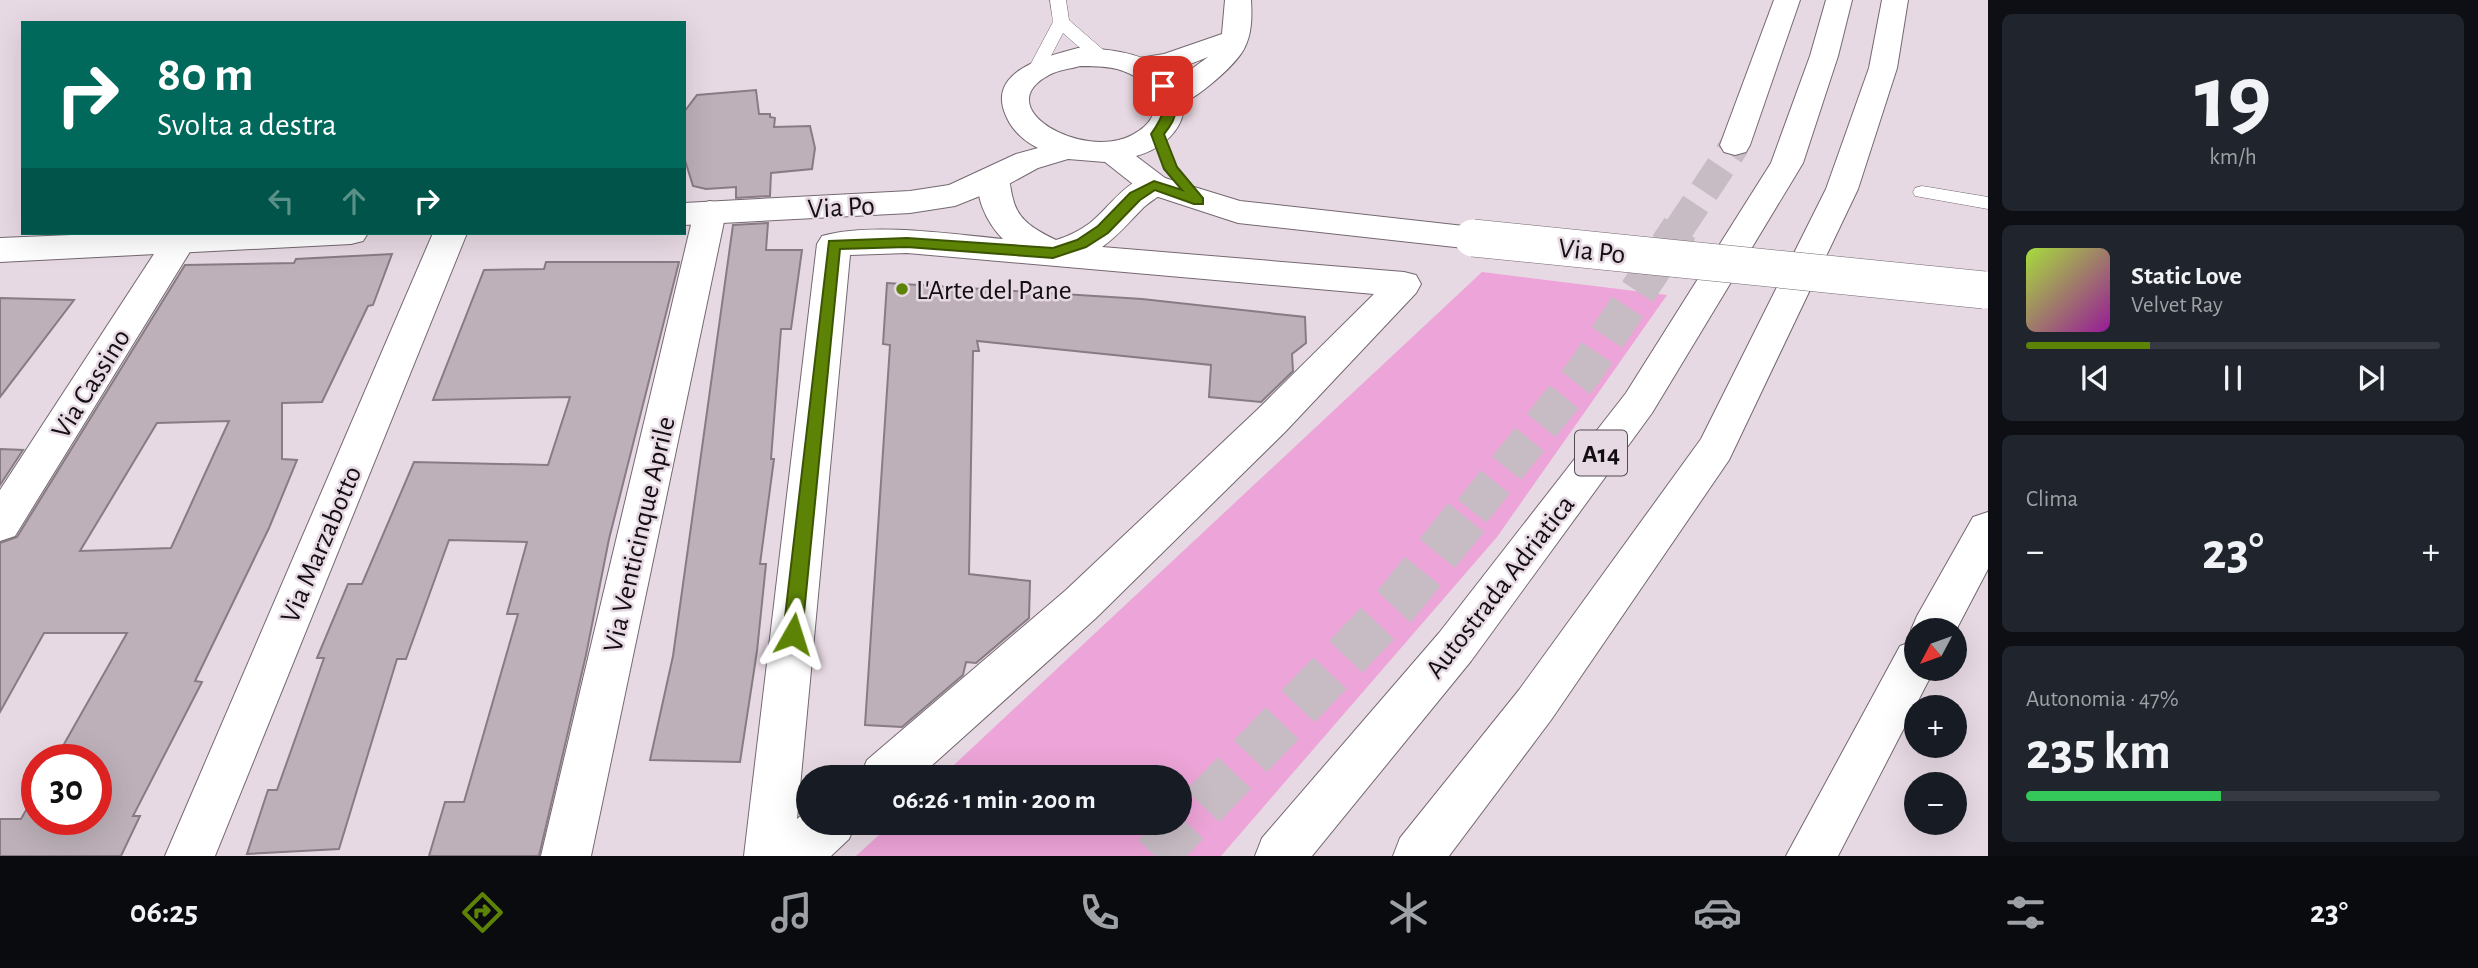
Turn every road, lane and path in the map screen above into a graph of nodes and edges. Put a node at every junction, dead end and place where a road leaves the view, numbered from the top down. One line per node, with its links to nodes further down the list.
1 (1058, 0): 6 (lane)
2 (1238, 0): 7 (main road)
3 (1787, 0): 14 (main road)
4 (1839, 0): 39 (main road, Autostrada Adriatica / A14)
5 (1895, 0): 40 (main road)
6 (1061, 22): 8 (lane); 10 (lane)
7 (1234, 38): 9 (main road); 11 (main road)
8 (1101, 58): 9 (main road); 10 (main road)
9 (1137, 66): 11 (main road)
10 (1036, 69): 12 (main road)
11 (1170, 99): 13 (main road)
12 (1018, 118): 15 (main road, Via Po); 17 (main road)
13 (1158, 134): 16 (main road, Via Po); 20 (main road)
14 (1735, 145)
15 (1067, 149): 16 (main road, Via Po); 17 (main road, Via Po)
16 (1111, 152): 18 (main road, Via Po)
17 (994, 179): 22 (main road, Via Po); 27 (main road)
18 (1154, 185): 20 (main road, Via Po); 27 (main road)
19 (1922, 192): 21 (lane)
20 (1198, 201): 28 (main road, Via Po, bridge)
21 (1988, 203)
22 (697, 213): 36 (main road, Via Venticinque Aprile)
23 (313, 235): 25 (main road)
24 (449, 235): 35 (main road, Via Marzabotto)
25 (179, 242): 26 (main road); 29 (main road, Via Cassino)
26 (0, 250)
27 (1053, 253): 33 (main road); 37 (main road)
28 (1986, 290)
29 (0, 524)
30 (1988, 529): 31 (main road)
31 (1940, 618)
32 (1906, 681): 41 (main road)
33 (898, 765)
34 (817, 835): 38 (main road)
35 (190, 856)
36 (566, 856)
37 (769, 856)
38 (793, 856)
39 (1280, 856)
40 (1418, 856)
41 (1811, 856)

